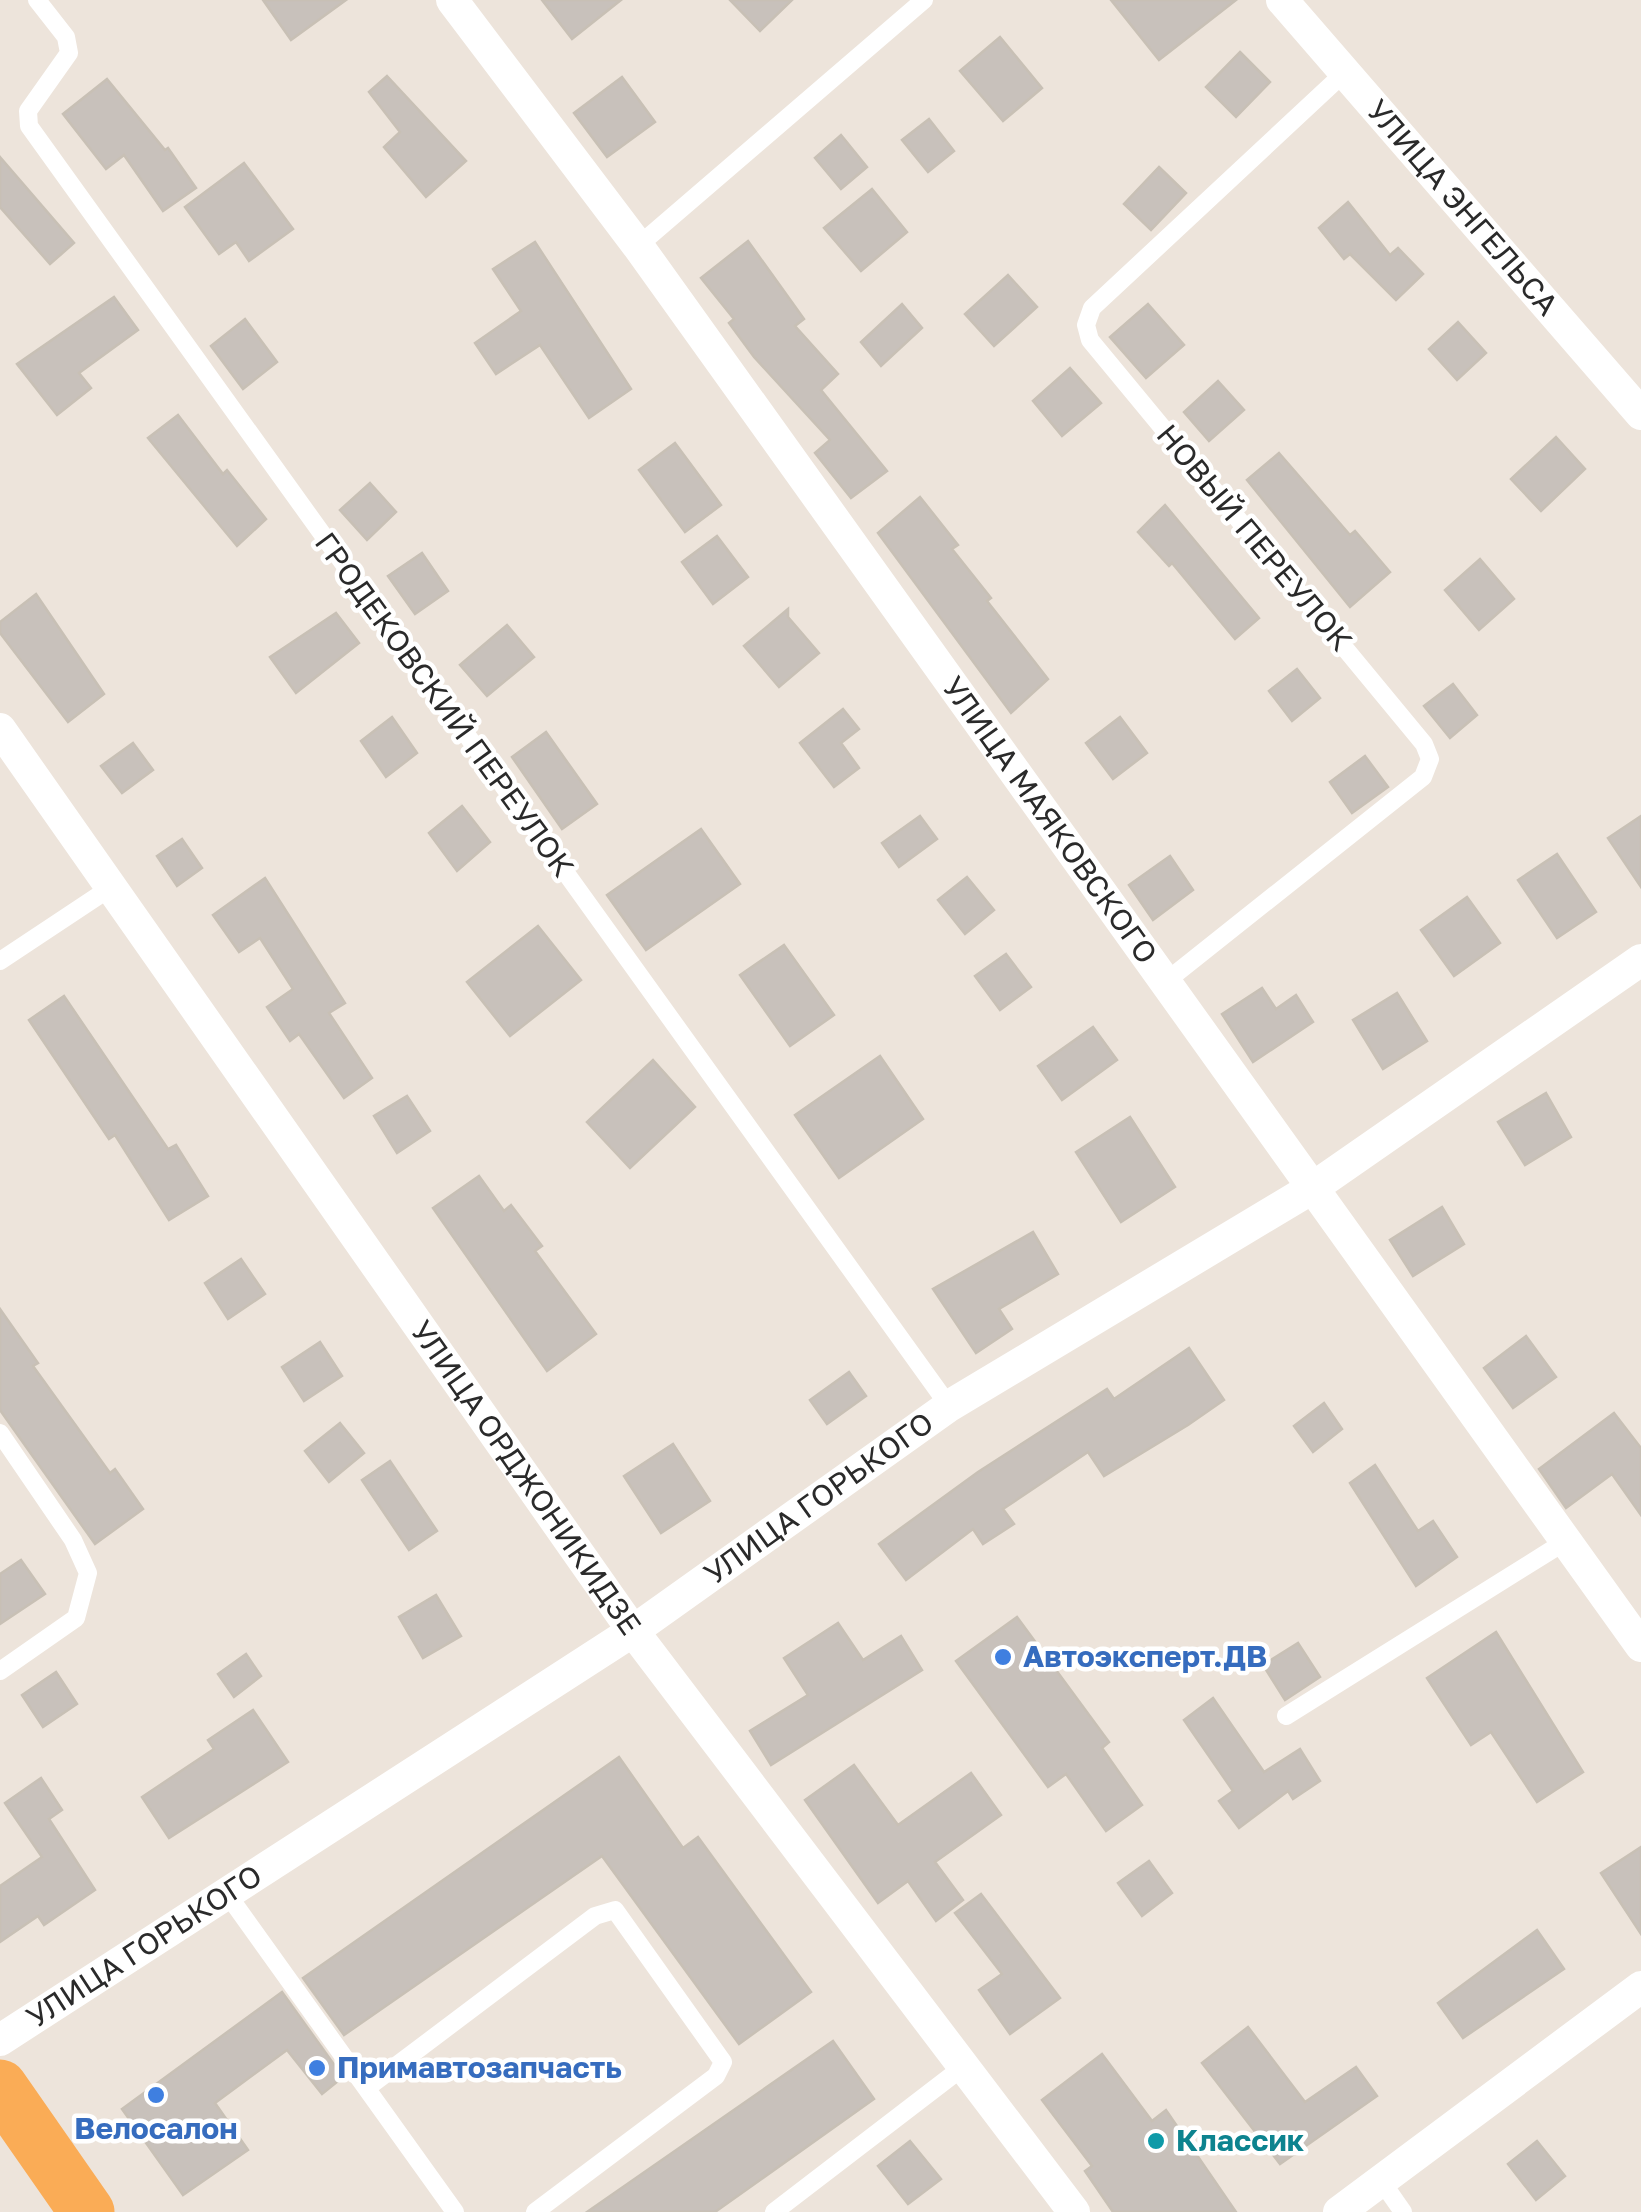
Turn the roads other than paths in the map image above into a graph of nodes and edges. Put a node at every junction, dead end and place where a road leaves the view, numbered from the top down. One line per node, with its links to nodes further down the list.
1 (37, 0): 14 (lane, ГРОДЕКОВСКИЙ ПЕРЕУЛОК)
2 (452, 0): 6 (street, УЛИЦА МАЯКОВСКОГО)
3 (924, 0): 6 (lane)
4 (1282, 0): 5 (street, УЛИЦА ЭНГЕЛЬСА)
5 (1343, 74): 7 (street, УЛИЦА ЭНГЕЛЬСА); 12 (lane, НОВЫЙ ПЕРЕУЛОК)
6 (638, 246): 12 (street, УЛИЦА МАЯКОВСКОГО)
7 (1641, 414)
8 (0, 728): 9 (street, УЛИЦА ОРДЖОНИКИДЗЕ)
9 (110, 888): 11 (lane); 17 (street, УЛИЦА ОРДЖОНИКИДЗЕ)
10 (1641, 960): 13 (street, УЛИЦА ГОРЬКОГО)
11 (0, 962)
12 (1164, 982): 13 (street, УЛИЦА МАЯКОВСКОГО)
13 (1314, 1186): 14 (street, УЛИЦА ГОРЬКОГО); 16 (street, УЛИЦА МАЯКОВСКОГО)
14 (949, 1406): 17 (street, УЛИЦА ГОРЬКОГО)
15 (0, 1433): 19 (lane)
16 (1566, 1541): 18 (street, УЛИЦА МАЯКОВСКОГО); 20 (lane)
17 (633, 1630): 21 (street, УЛИЦА ГОРЬКОГО); 24 (street, УЛИЦА ОРДЖОНИКИДЗЕ)
18 (1641, 1646)
19 (0, 1671)
20 (1286, 1716)
21 (226, 1892): 23 (street, УЛИЦА ГОРЬКОГО); 26 (lane)
22 (1641, 1987): 27 (street)
23 (0, 2040)
24 (963, 2067): 31 (lane); 32 (street, УЛИЦА ОРДЖОНИКИДЗЕ)
25 (0, 2087): 28 (highway)
26 (368, 2087): 29 (lane); 30 (lane)
27 (1380, 2179): 33 (street); 34 (lane)
28 (87, 2212)
29 (455, 2212)
30 (535, 2212)
31 (774, 2212)
32 (1074, 2212)
33 (1338, 2212)
34 (1403, 2212)

